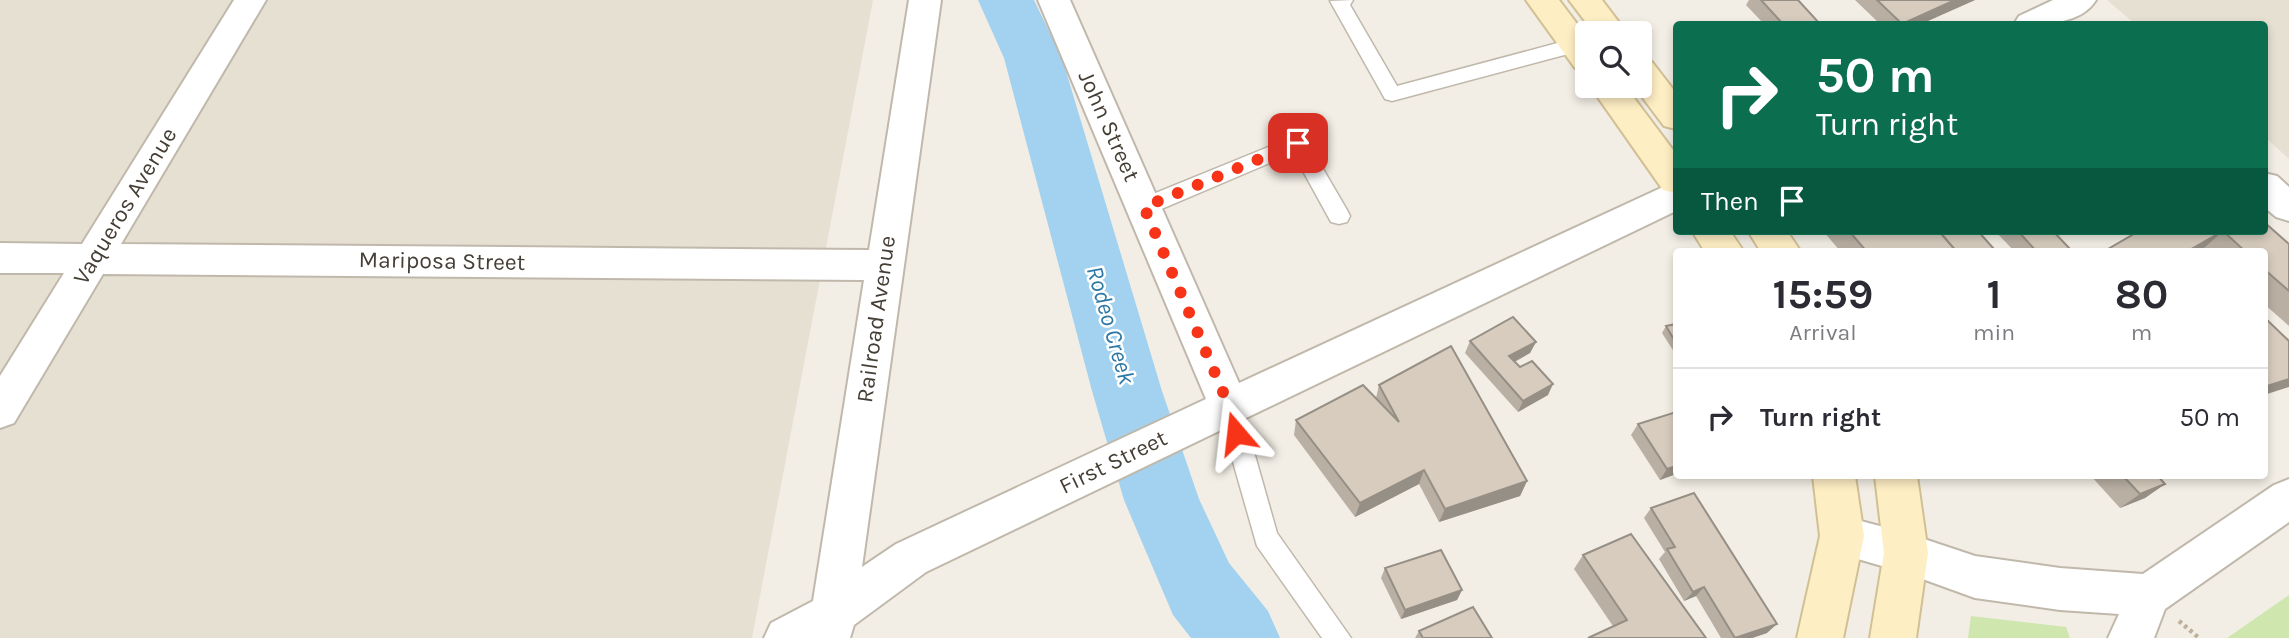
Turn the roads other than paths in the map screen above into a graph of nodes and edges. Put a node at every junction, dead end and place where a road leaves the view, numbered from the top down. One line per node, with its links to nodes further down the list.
1 (250, 0): 22 (street, Vaqueros Avenue)
2 (925, 0): 23 (street, Railroad Avenue)
3 (1054, 0): 18 (street, John Street)
4 (1344, 0): 11 (lane)
5 (1542, 0): 10 (main road)
6 (1585, 0): 8 (main road)
7 (2071, 8): 9 (street)
8 (1602, 21)
9 (2038, 21)
10 (1575, 44)
11 (1575, 55)
12 (1652, 86): 14 (main road)
13 (1616, 98): 15 (main road)
14 (1673, 113)
15 (1673, 176)
16 (2268, 189): 19 (street)
17 (1673, 196): 24 (street, First Street)
18 (1144, 207): 20 (lane); 24 (street, John Street)
19 (2289, 207)
20 (1339, 216)
21 (0, 258): 22 (street, Mariposa Street)
22 (94, 258): 23 (street, Mariposa Street); 25 (street, Vaqueros Avenue)
23 (884, 265): 32 (street, Railroad Avenue)
24 (1229, 406): 32 (street, First Street); 34 (lane)
25 (0, 411)
26 (1834, 479): 29 (main road)
27 (1896, 479): 30 (main road)
28 (2289, 498): 31 (street)
29 (1842, 537): 30 (street); 35 (main road)
30 (1906, 553): 31 (street); 36 (main road)
31 (2149, 595): 37 (street)
32 (831, 626): 33 (street, First Street)
33 (787, 638)
34 (1338, 638)
35 (1820, 638)
36 (1893, 638)
37 (2131, 638)

